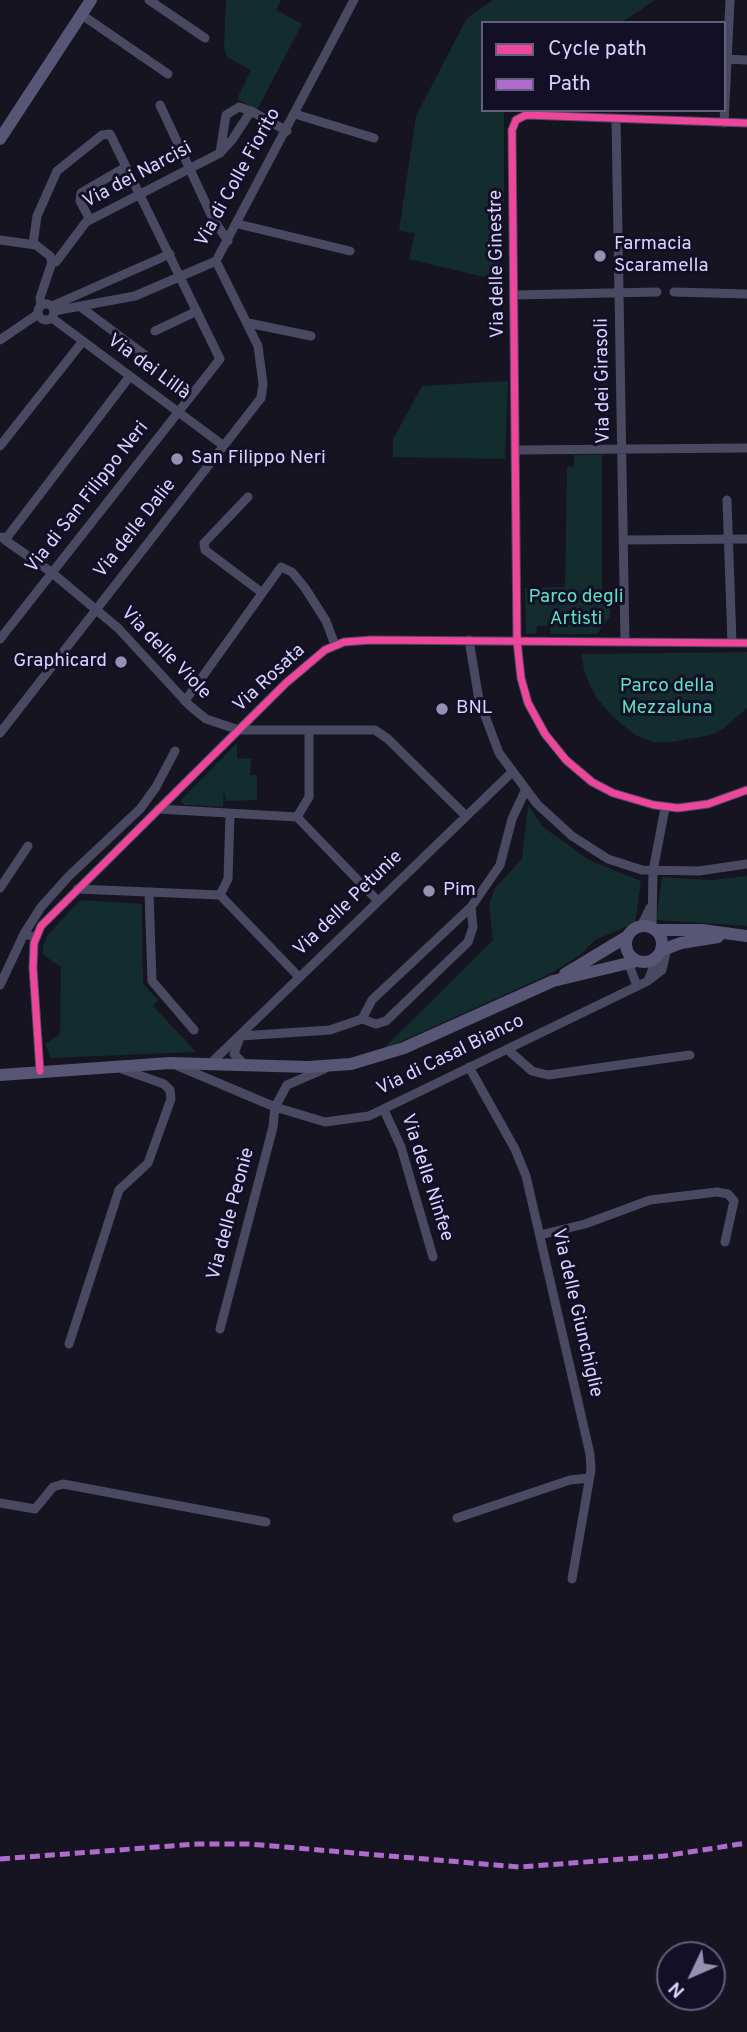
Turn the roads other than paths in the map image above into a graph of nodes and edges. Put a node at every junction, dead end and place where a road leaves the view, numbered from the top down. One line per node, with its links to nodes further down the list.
1 (92, 0): 5 (main road)
2 (149, 0): 6 (street)
3 (354, 0): 13 (street, Via di Colle Fiorito)
4 (730, 0): 7 (street)
5 (82, 15): 9 (street); 19 (main road)
6 (205, 38)
7 (726, 59): 8 (street)
8 (747, 60)
9 (168, 74)
10 (160, 105): 22 (street)
11 (251, 110): 17 (street); 20 (street, Via dei Narcisi); 20 (street, Via dei Narcisi)
12 (724, 112): 15 (street)
13 (295, 114): 17 (street, Via di Colle Fiorito); 18 (street)
14 (616, 119): 15 (street, Via delle Ginestre); 34 (street, Via dei Girasoli); 38 (street, Via delle Ginestre)
15 (724, 123): 16 (street, Via delle Ginestre)
16 (747, 123)
17 (286, 131): 25 (street, Via di Colle Fiorito)
18 (374, 138)
19 (0, 139)
20 (220, 153): 22 (street, Via dei Narcisi)
21 (126, 167): 23 (street); 24 (street); 28 (street)
22 (191, 168): 23 (street, Via dei Narcisi); 27 (street)
23 (140, 194): 24 (street, Via dei Narcisi); 30 (street)
24 (90, 220): 32 (street, Via dei Narcisi)
25 (238, 224): 27 (street, Via di Colle Fiorito); 29 (street)
26 (0, 240): 28 (street)
27 (228, 241): 31 (street, Via di Colle Fiorito)
28 (33, 244): 32 (street)
29 (350, 251)
30 (170, 254): 33 (street); 40 (street)
31 (216, 261): 33 (street, Via di Colle Fiorito); 42 (street, Via delle Dalie)
32 (52, 262): 40 (street, Via dei Narcisi)
33 (181, 276): 39 (street, Via di Colle Fiorito); 41 (street)
34 (620, 291): 35 (street); 38 (street); 54 (street, Via dei Girasoli)
35 (657, 292)
36 (674, 292): 37 (street)
37 (747, 294)
38 (514, 295): 53 (street, Via delle Ginestre)
39 (82, 308): 40 (street, Via di Colle Fiorito); 47 (street)
40 (47, 311): 45 (street, Via di Colle Fiorito); 46 (street, Via dei Lillà)
41 (197, 311): 43 (street); 49 (street, Via di San Filippo Neri)
42 (248, 323): 44 (street); 51 (street, Via delle Dalie)
43 (155, 331)
44 (312, 336)
45 (0, 340)
46 (83, 341): 48 (street, Via dei Lillà); 50 (street)
47 (145, 355)
48 (130, 376): 49 (street, Via dei Lillà); 57 (street)
49 (179, 412): 51 (street, Via dei Lillà); 61 (street, Via di San Filippo Neri)
50 (0, 446)
51 (224, 446): 63 (street, Via delle Dalie)
52 (747, 448): 54 (street)
53 (516, 450): 54 (street); 66 (street, Via delle Ginestre)
54 (622, 450): 60 (street, Via dei Girasoli)
55 (248, 497): 62 (street)
56 (727, 500): 58 (street)
57 (2, 538): 61 (street, Via delle Viole)
58 (729, 539): 59 (street); 60 (street); 68 (street)
59 (747, 539)
60 (624, 540): 67 (street, Via dei Girasoli)
61 (51, 572): 63 (street, Via delle Viole); 64 (street, Via di San Filippo Neri)
62 (261, 592): 70 (street); 71 (street)
63 (96, 609): 71 (street, Via delle Viole); 74 (street, Via delle Dalie)
64 (0, 639)
65 (469, 640): 66 (street, Via Rosata); 70 (street, Via Rosata); 76 (street)
66 (517, 641): 67 (street, Via Rosata); 79 (street, Via delle Ginestre)
67 (625, 642): 68 (street, Via Rosata)
68 (732, 643): 69 (street, Via Rosata)
69 (747, 643)
70 (335, 645): 72 (street, Via Rosata)
71 (185, 701): 72 (street, Via delle Viole)
72 (239, 730): 73 (street); 80 (street, Via Rosata)
73 (309, 730): 82 (street); 83 (street)
74 (0, 733)
75 (174, 751): 94 (street)
76 (511, 773): 78 (street); 82 (street, Via delle Petunie)
77 (747, 790): 79 (street)
78 (526, 791): 86 (street); 92 (street)
79 (665, 808): 86 (street)
80 (158, 809): 81 (street); 88 (street, Via Rosata)
81 (230, 814): 83 (street); 90 (street)
82 (465, 815): 91 (street, Via delle Petunie)
83 (297, 817): 91 (street)
84 (28, 846): 87 (street)
85 (747, 864): 86 (street)
86 (653, 871): 93 (street)
87 (0, 888)
88 (77, 889): 89 (street); 98 (street, Via Rosata)
89 (149, 892): 90 (street); 106 (street)
90 (220, 895): 101 (street)
91 (377, 900): 101 (street, Via delle Petunie)
92 (471, 907): 105 (street); 105 (street)
93 (649, 928): 95 (main road); 96 (main road); 99 (main road)
94 (24, 934): 98 (street); 103 (street)
95 (732, 934): 97 (main road); 99 (main road)
96 (628, 936): 100 (main road); 102 (main road)
97 (747, 936)
98 (35, 937): 116 (street)
99 (662, 952): 100 (main road); 104 (street, Via di Casal Bianco)
100 (632, 962): 102 (main road, Via di Casal Bianco); 104 (street)
101 (299, 977): 107 (street, Via delle Petunie)
102 (552, 981): 114 (main road, Via di Casal Bianco)
103 (0, 985)
104 (637, 986): 108 (street, Via di Casal Bianco)
105 (362, 1019): 107 (street)
106 (194, 1030)
107 (241, 1036): 110 (street, Via delle Petunie); 112 (street)
108 (508, 1050): 109 (street); 115 (street, Via di Casal Bianco)
109 (691, 1055)
110 (212, 1062): 111 (main road, Via di Casal Bianco); 112 (main road, Via di Casal Bianco)
111 (170, 1063): 113 (main road, Via di Casal Bianco); 118 (street, Via di Casal Bianco)
112 (245, 1065): 114 (main road, Via di Casal Bianco)
113 (113, 1066): 116 (main road, Via di Casal Bianco); 124 (street)
114 (330, 1067): 118 (street, Via di Casal Bianco)
115 (469, 1067): 119 (street, Via di Casal Bianco); 120 (street, Via delle Giunchiglie)
116 (40, 1071): 117 (main road, Via di Casal Bianco)
117 (0, 1075)
118 (275, 1107): 119 (street, Via di Casal Bianco); 123 (street, Via delle Peonie)
119 (384, 1110): 122 (street, Via delle Ninfee)
120 (540, 1235): 121 (street); 125 (street, Via delle Giunchiglie)
121 (724, 1242)
122 (433, 1257)
123 (220, 1329)
124 (69, 1344)
125 (589, 1478): 127 (street); 129 (street, Via delle Giunchiglie)
126 (0, 1503): 128 (street)
127 (457, 1518)
128 (265, 1522)
129 (572, 1578)

